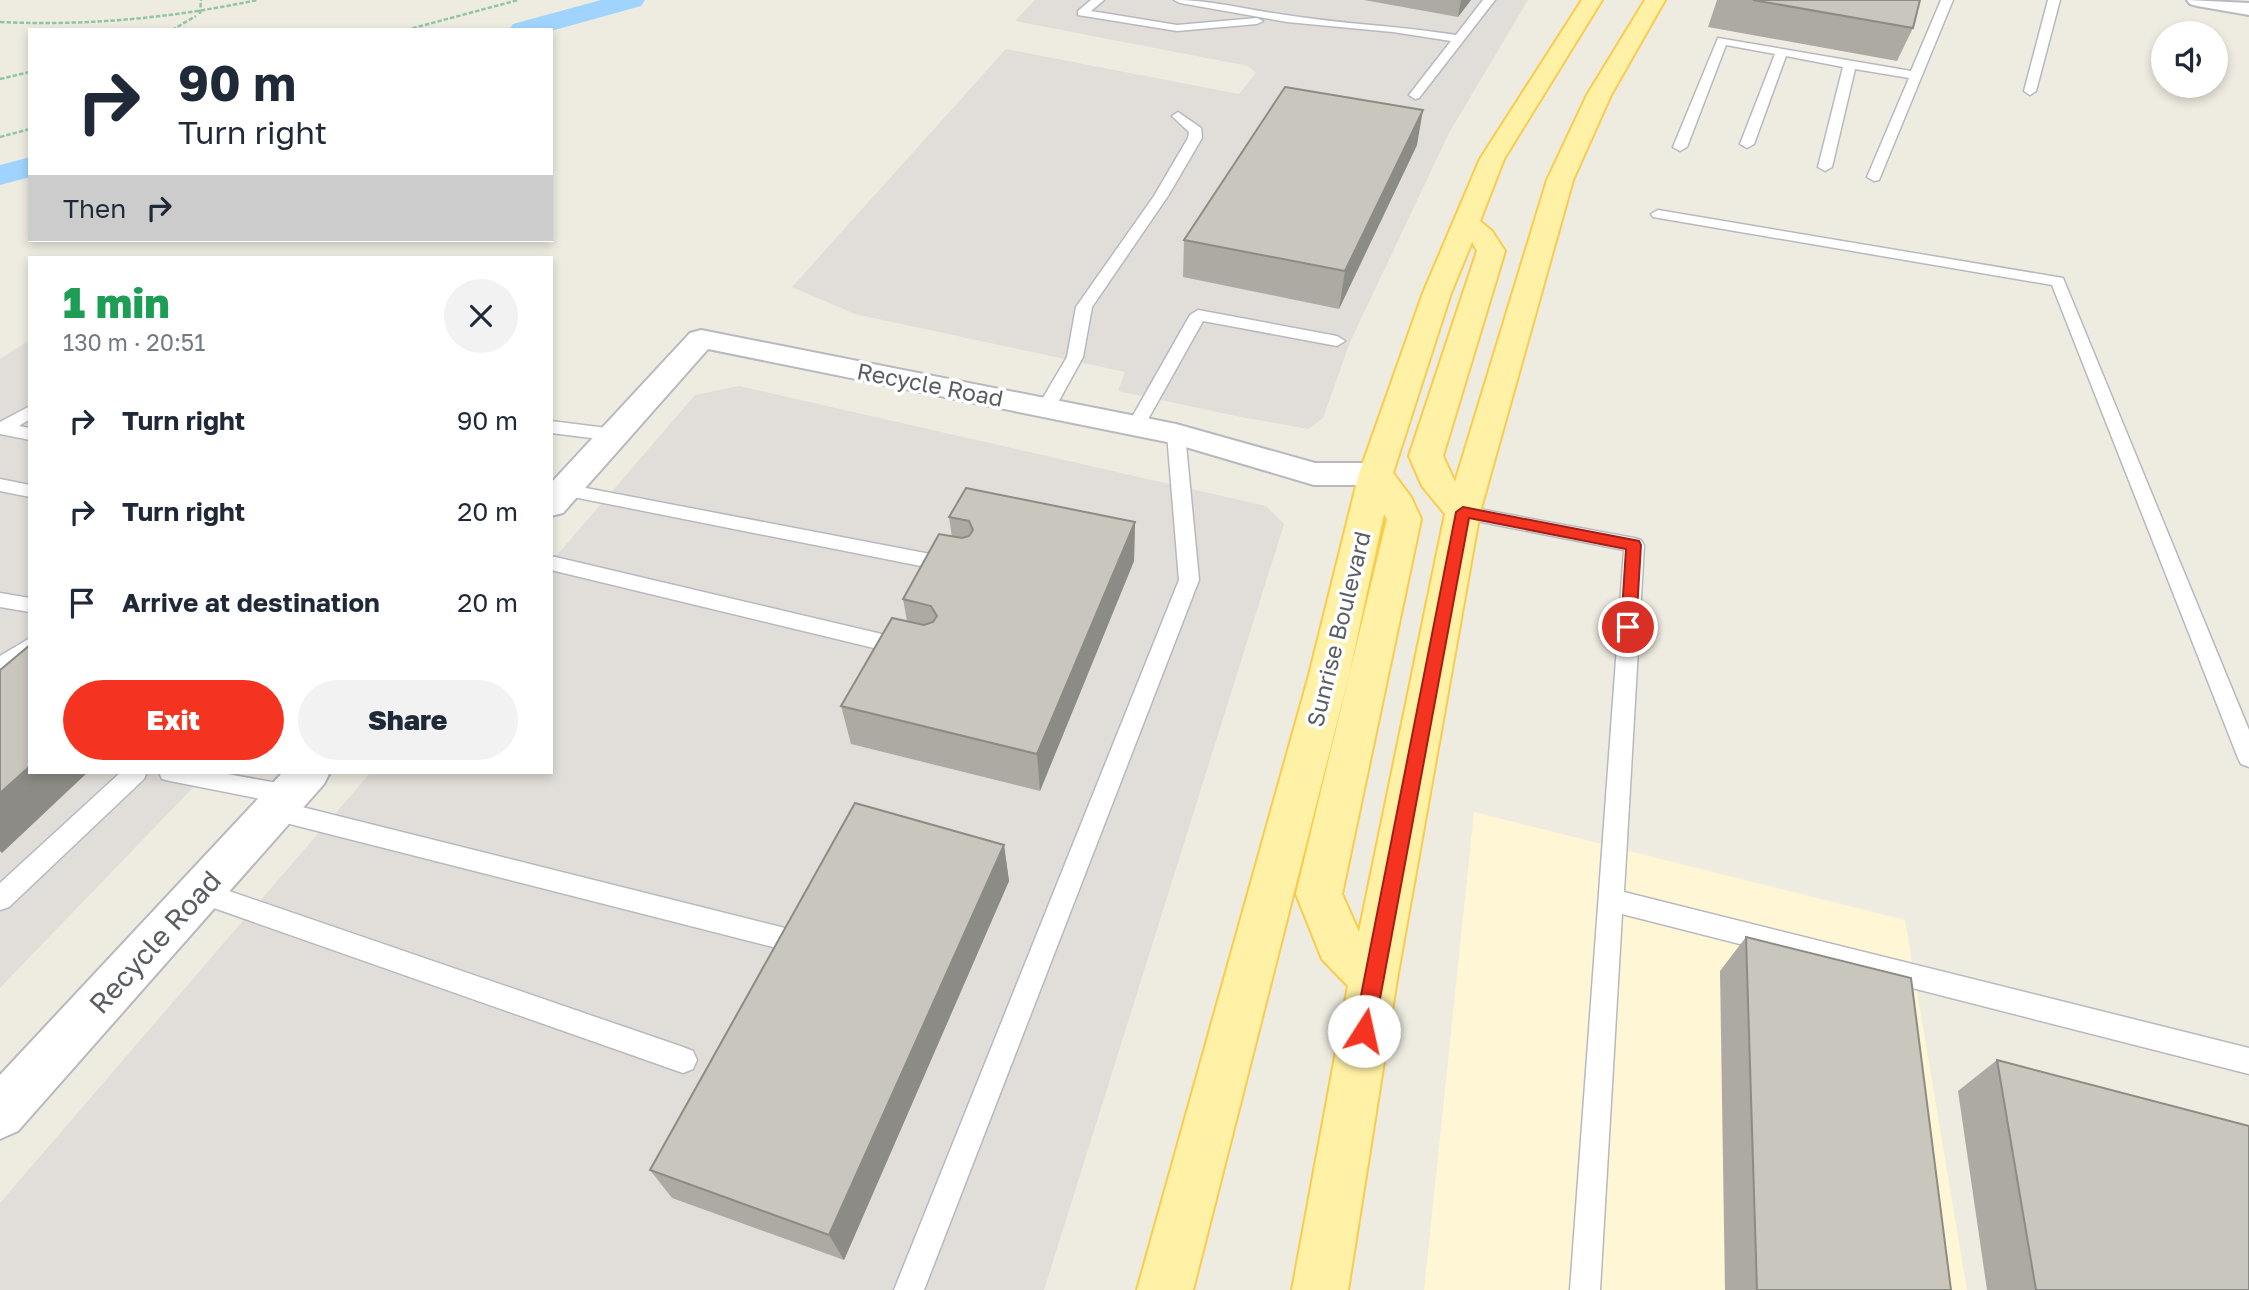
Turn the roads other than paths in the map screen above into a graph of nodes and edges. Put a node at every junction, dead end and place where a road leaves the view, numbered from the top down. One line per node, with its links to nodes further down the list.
1 (1098, 0): 10 (lane)
2 (1180, 0): 10 (lane)
3 (1489, 0): 11 (lane)
4 (1592, 0): 23 (main road, Sunrise Boulevard)
5 (1947, 0): 14 (lane)
6 (2054, 0): 15 (lane)
7 (2197, 0): 9 (street)
8 (1646, 3): 37 (main road)
9 (2249, 9)
10 (1289, 14): 11 (lane)
11 (1459, 39): 16 (lane)
12 (1782, 52): 13 (lane); 18 (lane); 19 (lane)
13 (1850, 64): 14 (lane); 20 (lane)
14 (1916, 76): 21 (lane)
15 (2030, 91)
16 (1415, 96)
17 (1178, 116): 25 (lane)
18 (1747, 144)
19 (1680, 147)
20 (1825, 167)
21 (1874, 177)
22 (1658, 214): 45 (lane)
23 (1466, 222): 33 (main road, Sunrise Boulevard); 37 (main road)
24 (1337, 341): 27 (lane)
25 (1046, 408): 27 (street, Recycle Road); 32 (street, Recycle Road)
26 (28, 412): 29 (lane)
27 (1136, 426): 31 (street, Recycle Road)
28 (553, 427): 32 (lane)
29 (2, 428): 30 (lane)
30 (28, 434)
31 (1176, 434): 33 (street, Recycle Road); 57 (lane)
32 (615, 435): 36 (street, Recycle Road)
33 (1376, 474): 53 (main road); 58 (main road, Sunrise Boulevard)
34 (0, 485): 35 (lane)
35 (28, 491)
36 (558, 497): 39 (lane)
37 (1463, 512): 51 (lane); 53 (main road)
38 (553, 563): 43 (lane)
39 (966, 568)
40 (0, 600): 41 (lane)
41 (28, 605)
42 (28, 647): 44 (lane)
43 (930, 653)
44 (0, 667)
45 (2249, 758)
46 (134, 774): 50 (lane)
47 (182, 774): 48 (lane)
48 (290, 792): 49 (street, Recycle Road); 52 (lane)
49 (200, 892): 54 (lane); 56 (street, Recycle Road)
50 (0, 899)
51 (1611, 900): 55 (lane); 60 (lane)
52 (789, 940)
53 (1373, 979): 59 (main road)
54 (683, 1060)
55 (2249, 1061)
56 (0, 1113)
57 (909, 1290)
58 (1165, 1290)
59 (1321, 1290)
60 (1585, 1290)

